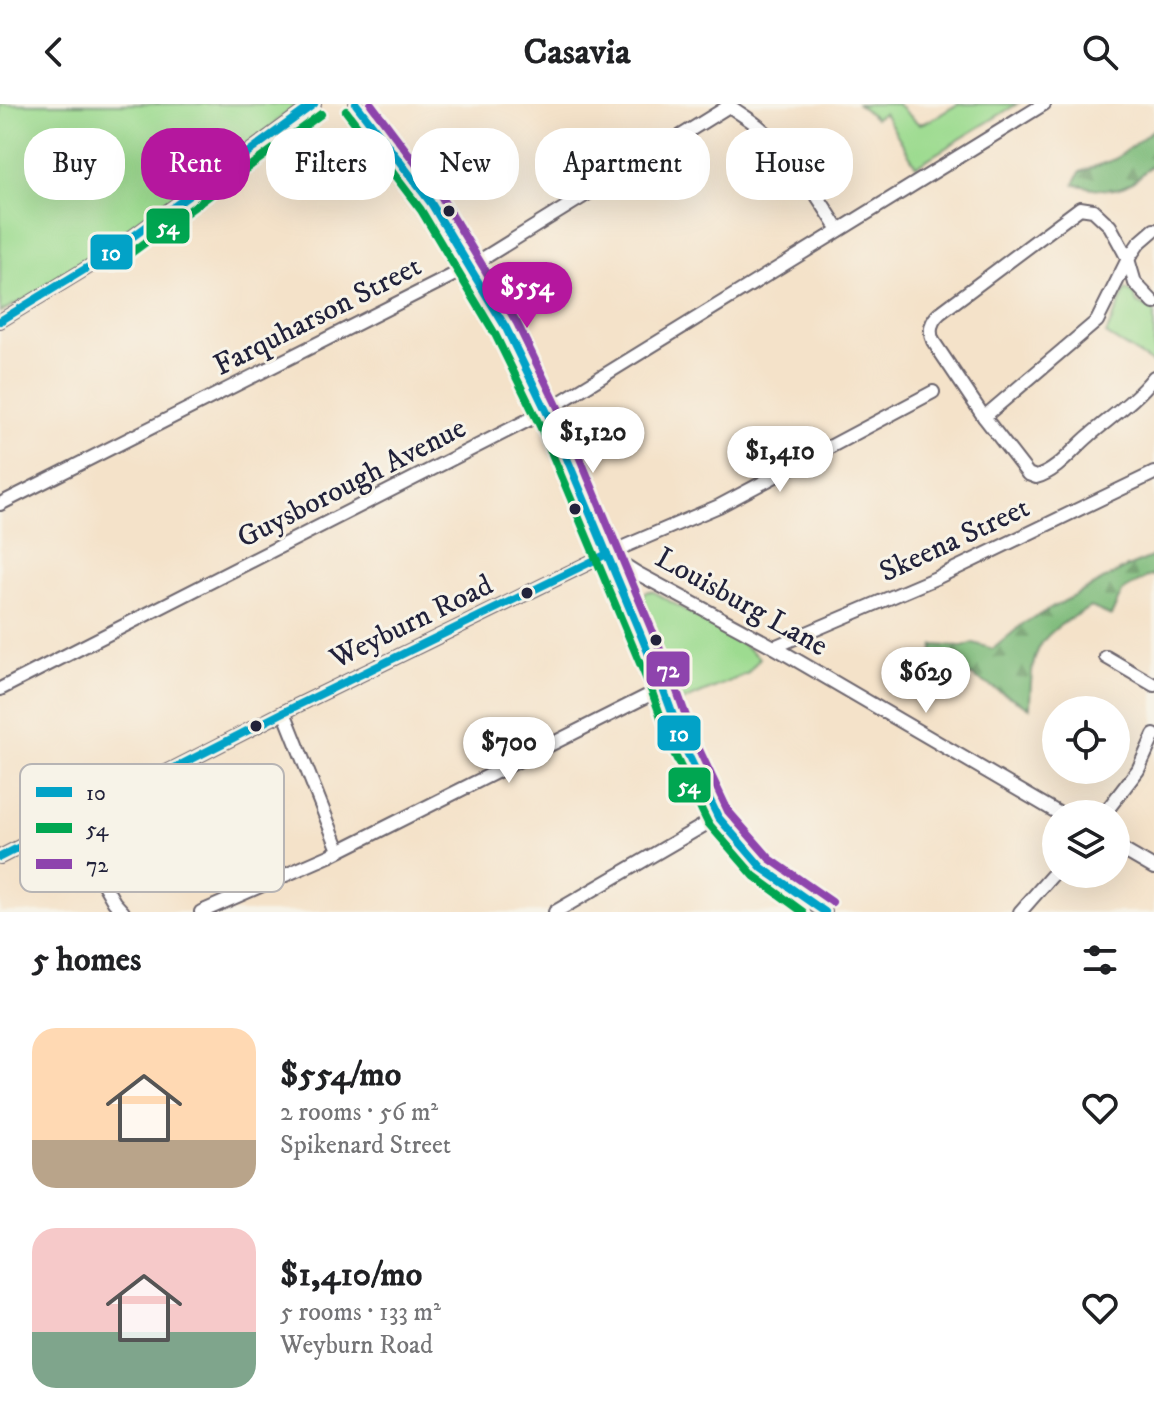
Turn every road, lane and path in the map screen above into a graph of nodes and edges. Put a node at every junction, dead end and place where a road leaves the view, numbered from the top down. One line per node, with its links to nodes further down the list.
1 (314, 104): 10 (street)
2 (356, 104): 8 (street)
3 (1044, 104): 5 (street, Guysborough Avenue)
4 (728, 105): 5 (street); 8 (street, Farquharson Street)
5 (839, 230): 13 (street, Guysborough Avenue)
6 (1154, 230): 7 (street)
7 (1128, 259): 9 (street); 14 (street); 14 (street)
8 (471, 266): 13 (street); 16 (street, Farquharson Street)
9 (1154, 303)
10 (0, 321)
11 (1154, 377): 14 (street)
12 (933, 392): 17 (street, Weyburn Road)
13 (546, 411): 17 (street); 22 (street, Guysborough Avenue)
14 (984, 417)
15 (1154, 473): 18 (street, Skeena Street)
16 (0, 504)
17 (607, 554): 18 (street, Louisburg Lane); 21 (street); 23 (street, Weyburn Road)
18 (774, 647): 27 (street, Louisburg Lane)
19 (1106, 657): 20 (street)
20 (1154, 685)
21 (663, 688): 28 (street); 30 (street)
22 (0, 689)
23 (284, 712): 25 (street, Weyburn Road); 30 (street)
24 (1154, 735): 26 (street)
25 (182, 764)
26 (1115, 800)
27 (1042, 803)
28 (718, 817): 40 (street); 41 (street)
29 (20, 847): 32 (street, Weyburn Road)
30 (339, 850): 34 (street)
31 (1130, 854): 33 (street)
32 (0, 857)
33 (1154, 868)
34 (284, 875)
35 (1042, 887): 42 (street)
36 (108, 892): 38 (street)
37 (246, 892): 39 (street)
38 (123, 912)
39 (201, 912)
40 (555, 912)
41 (825, 912)
42 (1020, 912)

